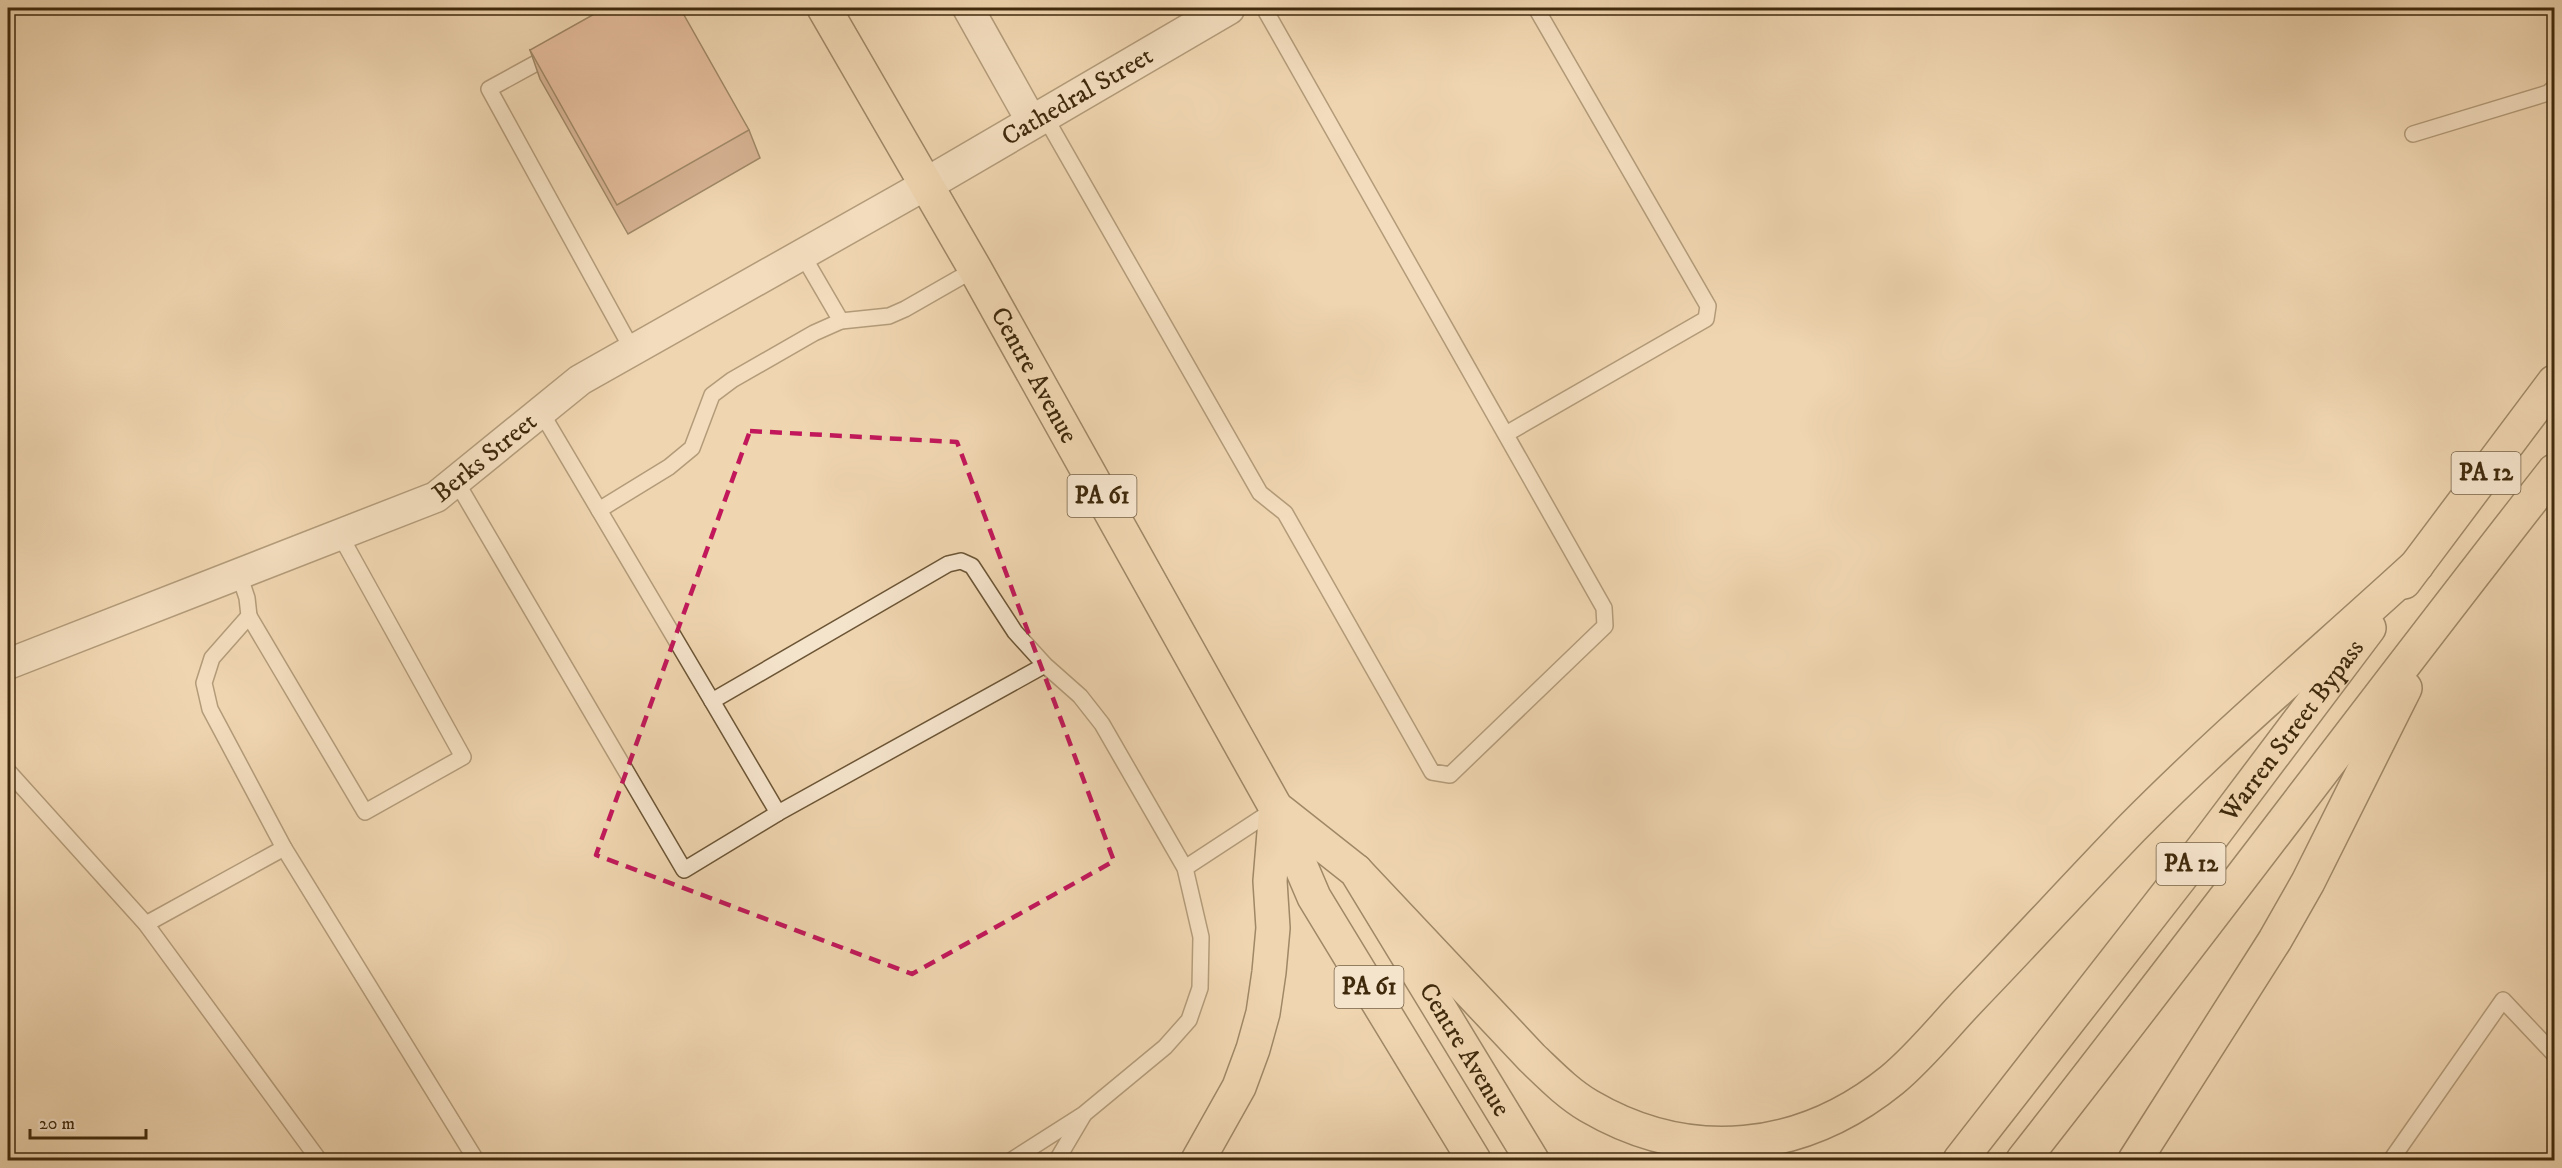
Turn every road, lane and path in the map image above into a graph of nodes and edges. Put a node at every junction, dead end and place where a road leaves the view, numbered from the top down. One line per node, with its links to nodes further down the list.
1 (824, 8): 10 (main road, Centre Avenue / PA 61)
2 (968, 8): 8 (street)
3 (1228, 8): 8 (street, Cathedral Street)
4 (1264, 8): 17 (lane)
5 (1536, 8): 17 (lane)
6 (562, 48): 14 (lane)
7 (2554, 88): 9 (lane)
8 (1038, 118): 10 (street, Cathedral Street); 17 (lane)
9 (2413, 134)
10 (927, 184): 11 (street, Berks Street); 12 (main road, Centre Avenue / PA 61)
11 (802, 254): 13 (lane); 14 (street, Berks Street)
12 (975, 269): 13 (lane); 30 (main road, Centre Avenue / PA 61)
13 (841, 321): 20 (lane)
14 (633, 351): 16 (street, Berks Street)
15 (2554, 382): 22 (main road, Warren Street Bypass / PA 12)
16 (541, 412): 19 (street, Berks Street); 20 (lane)
17 (1506, 434)
18 (2554, 471): 24 (main road, Warren Street Bypass / PA 12)
19 (456, 481): 21 (street, Berks Street); 31 (lane)
20 (599, 510): 28 (lane)
21 (340, 535): 23 (street, Berks Street); 25 (lane)
22 (2417, 565): 34 (main road); 45 (main road, Warren Street Bypass / PA 12)
23 (239, 574): 25 (lane); 26 (street, Berks Street)
24 (2442, 614): 46 (main road, Warren Street Bypass / PA 12); 47 (main road)
25 (249, 616): 32 (lane)
26 (8, 664)
27 (1045, 665): 28 (lane); 31 (lane); 33 (lane)
28 (712, 700): 31 (lane)
29 (8, 771): 35 (lane)
30 (1276, 808): 33 (lane); 34 (main road, Centre Avenue / PA 61); 42 (main road); 43 (main road, Centre Avenue / PA 61)
31 (778, 813)
32 (284, 848): 35 (lane); 39 (lane)
33 (1185, 868): 37 (lane)
34 (1356, 871): 44 (main road, Centre Avenue / PA 61)
35 (146, 924): 38 (lane)
36 (2554, 1054): 48 (lane)
37 (1084, 1114): 40 (lane); 41 (lane)
38 (319, 1161)
39 (476, 1161)
40 (1012, 1161)
41 (1057, 1161)
42 (1198, 1161)
43 (1474, 1161)
44 (1532, 1161)
45 (1960, 1161)
46 (2023, 1161)
47 (2135, 1161)
48 (2391, 1161)

